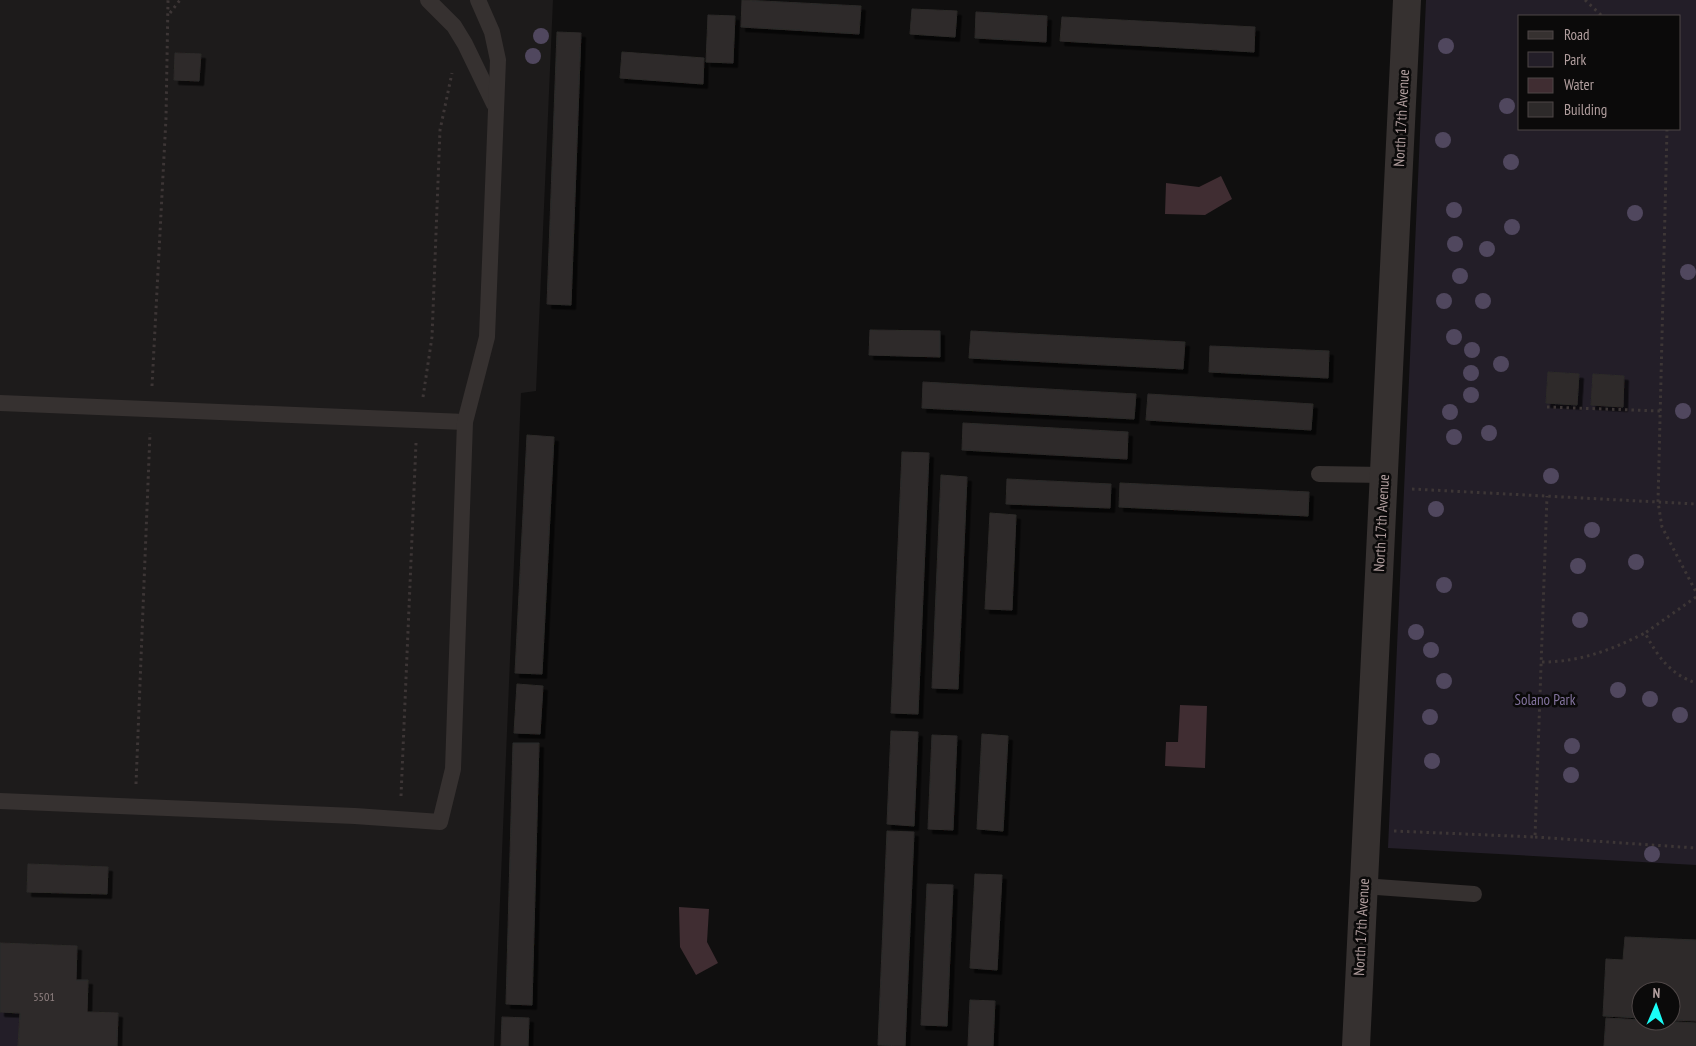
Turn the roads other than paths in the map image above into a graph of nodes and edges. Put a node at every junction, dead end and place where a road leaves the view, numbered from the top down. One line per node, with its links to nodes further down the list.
1 (428, 0): 4 (lane)
2 (478, 0): 4 (lane)
3 (1407, 0): 8 (street, North 17th Avenue)
4 (495, 106): 6 (lane)
5 (0, 403): 6 (lane)
6 (465, 422): 9 (lane)
7 (1319, 474): 8 (lane)
8 (1383, 476): 10 (street, North 17th Avenue)
9 (0, 801)
10 (1363, 886): 11 (lane); 12 (street, North 17th Avenue)
11 (1474, 894)
12 (1356, 1046)

